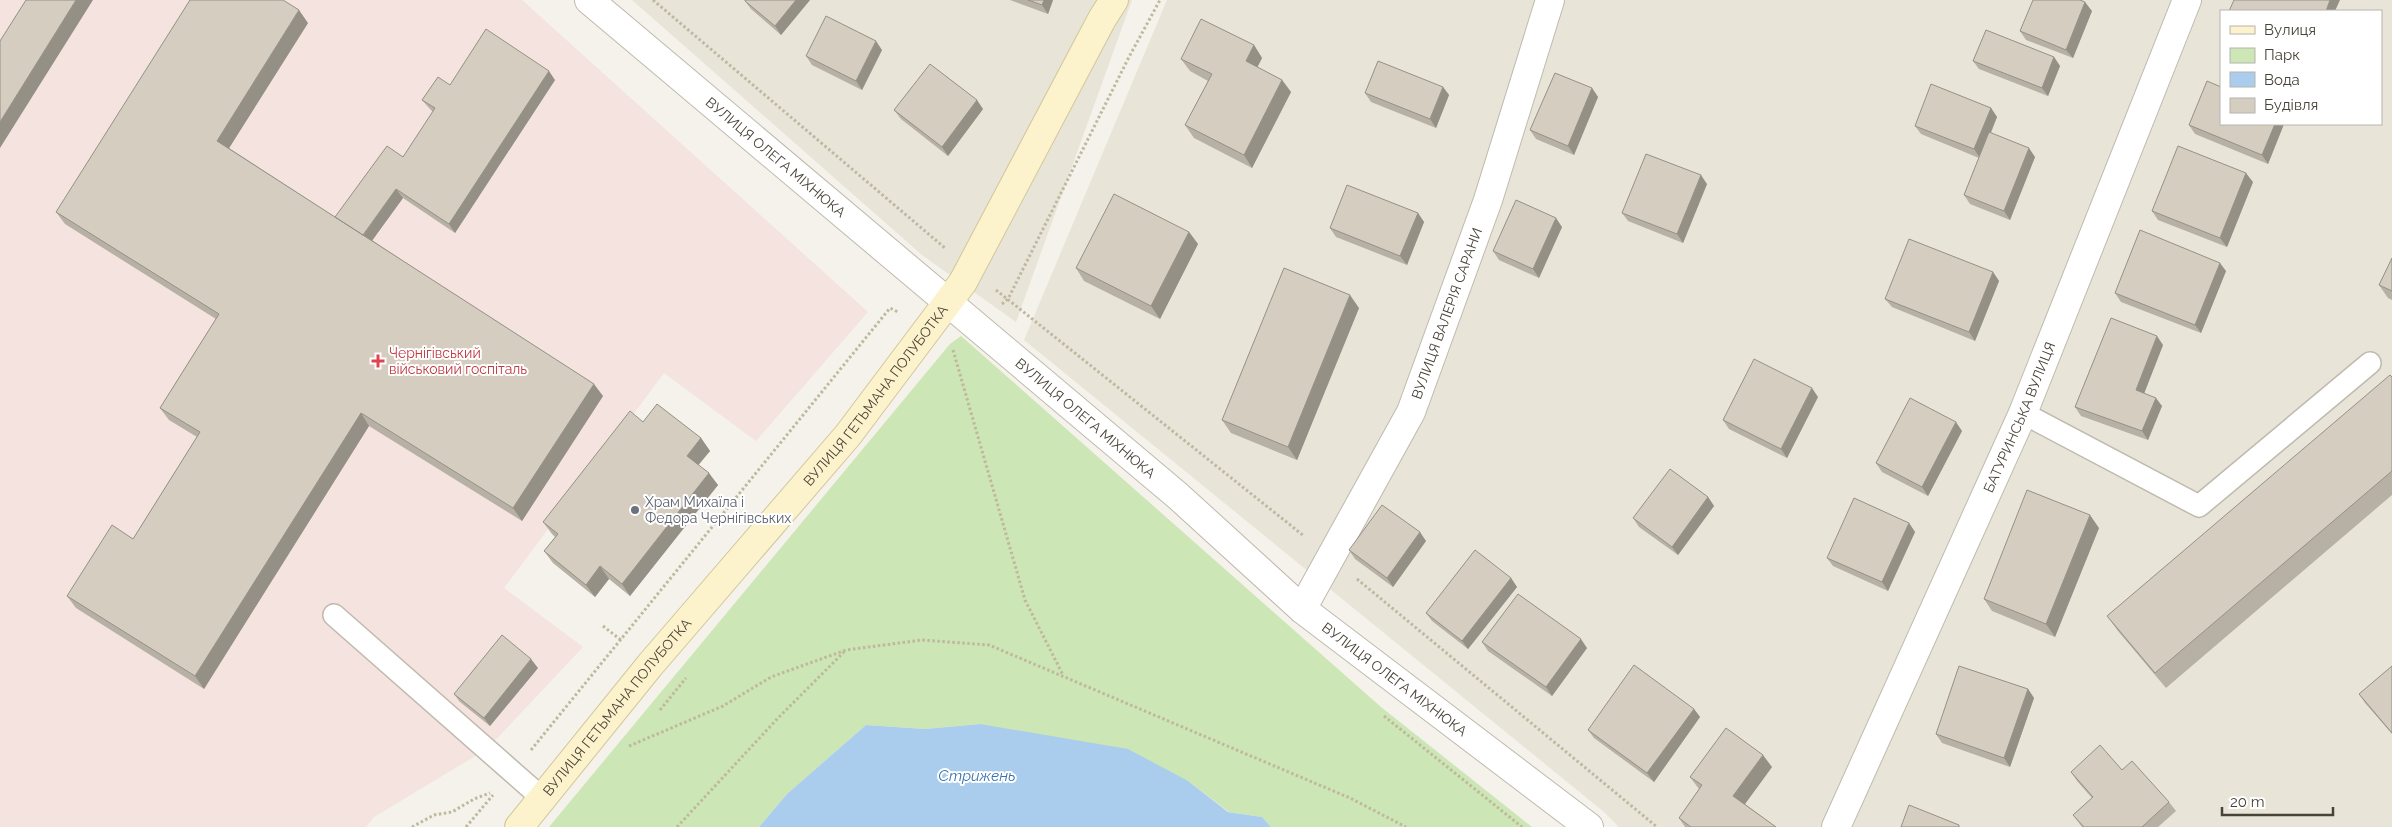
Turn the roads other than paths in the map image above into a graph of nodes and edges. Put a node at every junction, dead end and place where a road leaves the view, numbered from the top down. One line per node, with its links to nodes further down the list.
1 (588, 0): 5 (street, ВУЛИЦЯ ОЛЕГА МІХНЮКА)
2 (1550, 0): 8 (street, ВУЛИЦЯ ВАЛЕРІЯ САРАНИ)
3 (2187, 0): 7 (street, БАТУРИНСЬКА ВУЛИЦЯ)
4 (1108, 6): 5 (street, ВУЛИЦЯ ГЕТЬМАНА ПОЛУБОТКА)
5 (948, 302): 8 (street, ВУЛИЦЯ ОЛЕГА МІХНЮКА); 10 (street, ВУЛИЦЯ ГЕТЬМАНА ПОЛУБОТКА)
6 (2370, 364): 7 (lane)
7 (2023, 413): 13 (street, БАТУРИНСЬКА ВУЛИЦЯ)
8 (1302, 609): 12 (street, ВУЛИЦЯ ОЛЕГА МІХНЮКА)
9 (334, 614): 10 (lane)
10 (542, 798): 11 (street, ВУЛИЦЯ ГЕТЬМАНА ПОЛУБОТКА)
11 (519, 827)
12 (1589, 827)
13 (1836, 827)

